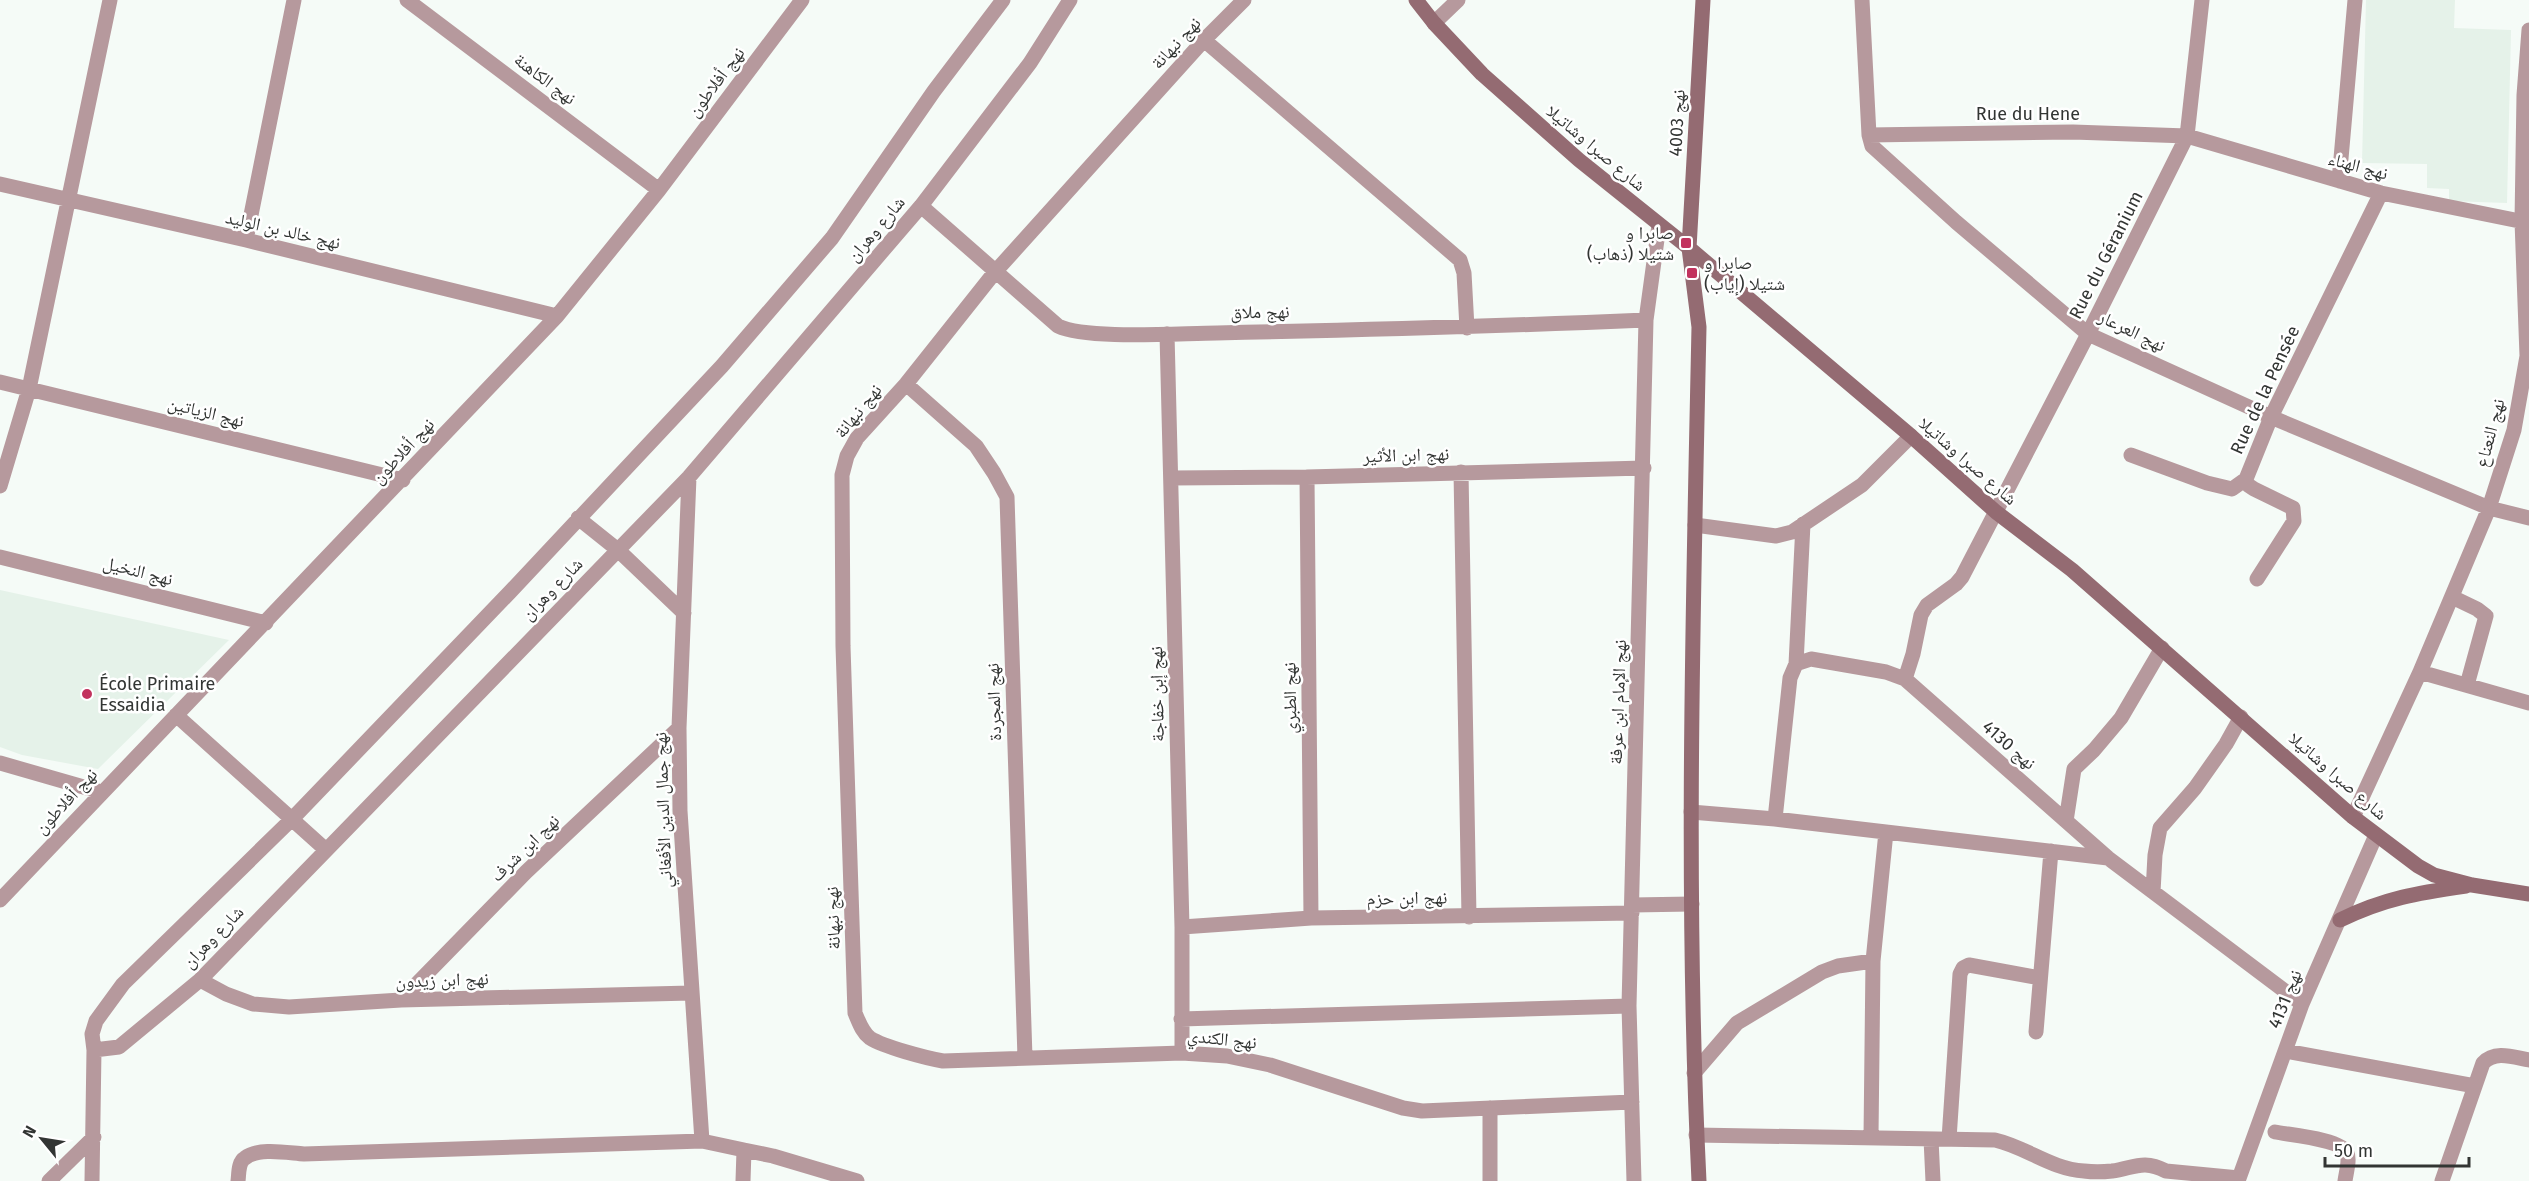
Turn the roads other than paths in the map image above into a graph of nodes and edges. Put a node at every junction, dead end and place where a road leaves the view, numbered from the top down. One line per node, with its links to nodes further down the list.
1 (110, 0): 24 (street)
2 (294, 0): 28 (street)
3 (407, 0): 22 (street, نهج الكاهنة)
4 (802, 0): 22 (street, نهج أفلاطون)
5 (1003, 0): 53 (street)
6 (1071, 0): 25 (street, شارع وهران)
7 (1244, 0): 16 (street, نهج نبهانة)
8 (1416, 0): 14 (main road, شارع صبرا وشاتيلا)
9 (1458, 0): 14 (street)
10 (1703, 0): 29 (main road, نهج 4003)
11 (1862, 0): 18 (street)
12 (2202, 0): 19 (street, Rue du Géranium)
13 (2355, 0): 20 (street)
14 (1434, 23): 27 (main road, شارع صبرا وشاتيلا)
15 (2529, 30): 17 (street, نهج النعناع)
16 (1204, 40): 30 (street, نهج نبهانة); 33 (street)
17 (2527, 96): 26 (street, نهج النعناع)
18 (1869, 135): 19 (street, Rue du Hene); 35 (street, نهج العرعار)
19 (2187, 136): 20 (street, نهج الهناء); 35 (street, Rue du Géranium)
20 (2338, 181): 23 (street, نهج الهناء)
21 (0, 184): 24 (street, نهج خالد بن الوليد)
22 (659, 190): 31 (street, نهج أفلاطون)
23 (2381, 193): 26 (street, نهج الهناء); 40 (street, Rue de la Pensée)
24 (67, 201): 28 (street, نهج خالد بن الوليد); 39 (street)
25 (921, 206): 30 (street, نهج ملاق); 45 (street, شارع وهران)
26 (2526, 222): 36 (street, نهج النعناع)
27 (1659, 225): 29 (main road, شارع صبرا وشاتيلا); 32 (street, نهج الإمام ابن عرفة)
28 (246, 240): 31 (street, نهج خالد بن الوليد)
29 (1689, 248): 41 (main road, شارع صبرا وشاتيلا); 56 (main road, نهج 4003)
30 (995, 272): 34 (street, نهج ملاق); 38 (street, نهج نبهانة)
31 (557, 316): 49 (street, نهج أفلاطون)
32 (1646, 320): 33 (street, نهج ملاق); 43 (street, نهج الإمام ابن عرفة)
33 (1467, 328): 34 (street, نهج ملاق)
34 (1167, 334): 47 (street, نهج إبن خفاجة)
35 (2088, 334): 40 (street, نهج العرعار); 52 (street, Rue du Géranium)
36 (2528, 356): 51 (street, نهج النعناع)
37 (0, 382): 39 (street, نهج الزياتين)
38 (906, 384): 101 (street, نهج نبهانة); 107 (street, نهج المجردة)
39 (29, 389): 49 (street, نهج الزياتين); 50 (street)
40 (2271, 417): 48 (street, Rue de la Pensée); 51 (street, نهج العرعار)
41 (1911, 436): 52 (main road, شارع صبرا وشاتيلا); 55 (street)
42 (2131, 455): 48 (street)
43 (1644, 468): 44 (street, نهج ابن الأثير); 89 (street, نهج الإمام ابن عرفة)
44 (1461, 472): 46 (street, نهج ابن الأثير); 90 (street)
45 (689, 477): 57 (street, شارع وهران); 61 (street, نهج جمال الدين الأفغاني)
46 (1307, 477): 47 (street, نهج ابن الأثير); 91 (street, نهج الطبري)
47 (1171, 478): 93 (street, نهج إبن خفاجة)
48 (2246, 479): 59 (street, Rue de la Pensée)
49 (403, 480): 62 (street, نهج أفلاطون)
50 (0, 486)
51 (2489, 508): 54 (street, نهج العرعار); 60 (street, نهج النعناع)
52 (1996, 512): 63 (main road, شارع صبرا وشاتيلا); 66 (street, Rue du Géranium)
53 (578, 518): 57 (street); 76 (street)
54 (2529, 518)
55 (1803, 524): 56 (street); 64 (street)
56 (1695, 525): 74 (main road, نهج 4003)
57 (618, 550): 61 (street); 81 (street, شارع وهران)
58 (0, 557): 62 (street, نهج النخيل)
59 (2257, 579)
60 (2452, 597): 65 (street, نهج النعناع); 67 (street)
61 (684, 613): 71 (street, نهج جمال الدين الأفغاني)
62 (266, 623): 69 (street, نهج أفلاطون)
63 (2162, 648): 70 (main road, شارع صبرا وشاتيلا); 78 (street)
64 (1796, 664): 66 (street, نهج 4130); 77 (street)
65 (2420, 672): 67 (street); 75 (street, نهج النعناع)
66 (1905, 679): 78 (street, نهج 4130)
67 (2467, 685): 68 (street)
68 (2529, 703)
69 (176, 715): 73 (street, نهج أفلاطون); 76 (street)
70 (2241, 717): 75 (main road, شارع صبرا وشاتيلا); 85 (street)
71 (680, 728): 97 (street, نهج جمال الدين الأفغاني); 98 (street, نهج ابن شرف)
72 (0, 763): 73 (street)
73 (101, 792): 87 (street, نهج أفلاطون)
74 (1691, 812): 77 (street); 88 (main road, نهج 4003)
75 (2353, 817): 80 (main road, شارع صبرا وشاتيلا)
76 (291, 819): 81 (street); 104 (street)
77 (1775, 819): 79 (street)
78 (2066, 821): 83 (street, نهج 4130)
79 (1886, 832): 82 (street); 94 (street)
80 (2376, 835): 84 (main road, شارع صبرا وشاتيلا); 92 (street, نهج 4131)
81 (325, 849): 96 (street, شارع وهران)
82 (2050, 851): 83 (street); 95 (street)
83 (2108, 858): 85 (street, نهج 4130)
84 (2472, 885): 86 (main road, شارع صبرا وشاتيلا); 92 (main road)
85 (2153, 892): 99 (street, نهج 4130)
86 (2529, 894)
87 (0, 900)
88 (1692, 904): 89 (street, نهج ابن حزم); 109 (main road, نهج 4003)
89 (1632, 909): 90 (street, نهج ابن حزم); 100 (street, نهج الإمام ابن عرفة)
90 (1469, 917): 91 (street, نهج ابن حزم)
91 (1311, 918): 93 (street, نهج ابن حزم)
92 (2340, 920): 99 (street, نهج 4131)
93 (1182, 927): 102 (street, نهج إبن خفاجة)
94 (1873, 961): 109 (street); 116 (street)
95 (2040, 978): 103 (street); 118 (street)
96 (200, 980): 98 (street, نهج ابن زيدون); 104 (street, شارع وهران)
97 (691, 993): 98 (street, نهج ابن زيدون); 119 (street, نهج جمال الدين الأفغاني)
98 (401, 1000)
99 (2302, 1004): 105 (street, نهج 4131)
100 (1629, 1006): 102 (street); 111 (street, نهج الإمام ابن عرفة)
101 (855, 1013): 107 (street, نهج الكندي)
102 (1181, 1019): 106 (street, نهج إبن خفاجة)
103 (2036, 1032)
104 (94, 1050): 115 (street)
105 (2285, 1051): 110 (street); 121 (street, نهج 4131)
106 (1182, 1053): 107 (street, نهج الكندي); 112 (street, نهج الكندي)
107 (1025, 1058)
108 (2529, 1060): 110 (street)
109 (1694, 1073): 114 (main road, نهج 4003)
110 (2475, 1086): 132 (street)
111 (1632, 1102): 112 (street, نهج الكندي); 128 (street, نهج الإمام ابن عرفة)
112 (1490, 1108): 127 (street)
113 (2275, 1132): 131 (street)
114 (1696, 1136): 116 (street); 129 (main road, نهج 4003)
115 (94, 1137): 122 (street); 123 (street)
116 (1871, 1137): 117 (street)
117 (1931, 1139): 118 (street); 130 (street)
118 (1949, 1139): 121 (street)
119 (702, 1141): 120 (street); 124 (street)
120 (744, 1150): 125 (street); 126 (street)
121 (2239, 1179)
122 (49, 1181)
123 (92, 1181)
124 (238, 1181)
125 (743, 1181)
126 (857, 1181)
127 (1490, 1181)
128 (1634, 1181)
129 (1699, 1181)
130 (1933, 1181)
131 (2345, 1181)
132 (2442, 1181)

